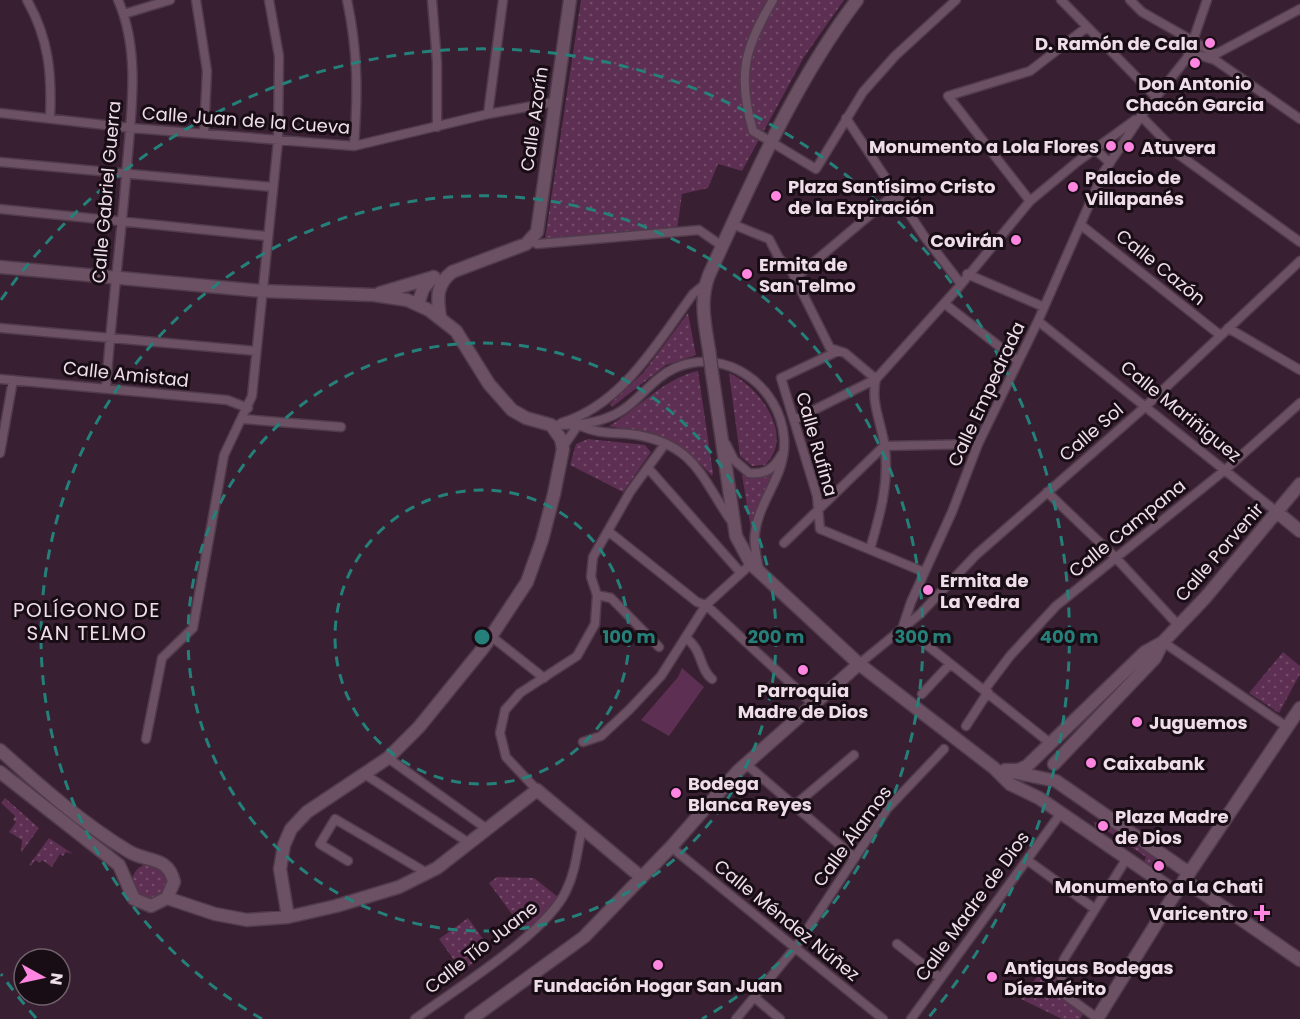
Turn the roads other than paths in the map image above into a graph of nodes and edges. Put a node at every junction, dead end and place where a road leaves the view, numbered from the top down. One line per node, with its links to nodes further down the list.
1 (27, 0): 27 (street)
2 (118, 0): 17 (street, Calle Gabriel Guerra)
3 (170, 0): 17 (street)
4 (196, 0): 32 (street)
5 (269, 0): 33 (street)
6 (347, 0): 35 (street)
7 (432, 0): 30 (street)
8 (503, 0): 25 (street)
9 (570, 0): 23 (street, Calle Azorín)
10 (773, 0): 34 (street)
11 (857, 0): 34 (street)
12 (956, 0): 28 (street)
13 (1061, 0): 18 (street)
14 (1130, 0): 19 (street)
15 (1207, 0): 19 (street)
16 (1300, 9): 20 (street)
17 (124, 14): 31 (street, Calle Gabriel Guerra)
18 (1087, 27): 22 (street); 42 (street)
19 (1194, 39): 20 (street); 21 (street)
20 (1216, 57): 21 (street); 29 (street)
21 (1187, 58): 22 (street)
22 (1156, 97): 26 (street)
23 (554, 102): 25 (street, Calle Juan de la Cueva); 48 (street, Calle Azorín)
24 (0, 113): 27 (street, Calle Juan de la Cueva)
25 (488, 114): 30 (street, Calle Juan de la Cueva)
26 (1141, 116): 36 (street); 38 (street, Calle Empedrada); 49 (street)
27 (50, 118): 31 (street, Calle Juan de la Cueva)
28 (846, 118): 34 (street); 41 (street)
29 (1300, 119)
30 (437, 126): 35 (street, Calle Juan de la Cueva)
31 (131, 128): 32 (street, Calle Juan de la Cueva); 39 (street, Calle Gabriel Guerra)
32 (204, 133): 33 (street, Calle Juan de la Cueva)
33 (278, 141): 35 (street, Calle Juan de la Cueva); 40 (street)
34 (771, 142): 45 (street)
35 (354, 146)
36 (1095, 149): 38 (street); 42 (street)
37 (0, 162): 39 (street)
38 (1110, 163): 46 (street, Calle Empedrada)
39 (126, 173): 40 (street); 44 (street, Calle Gabriel Guerra)
40 (272, 187): 47 (street)
41 (896, 193): 57 (street); 59 (street)
42 (1030, 201): 54 (street)
43 (0, 209): 44 (street)
44 (122, 222): 47 (street); 55 (street, Calle Gabriel Guerra)
45 (732, 224): 50 (street); 57 (street)
46 (1081, 225): 65 (street, Calle Empedrada); 70 (street, Calle Cazón)
47 (267, 236): 60 (street)
48 (531, 241): 50 (street); 53 (street)
49 (1300, 242)
50 (722, 246): 58 (street)
51 (1300, 261): 69 (street, Calle Sol)
52 (0, 267): 55 (street)
53 (452, 272): 56 (street); 61 (street)
54 (968, 274): 59 (street); 65 (street)
55 (116, 277): 60 (street); 71 (street, Calle Gabriel Guerra)
56 (434, 277): 62 (street); 63 (street)
57 (795, 278): 73 (street)
58 (705, 284): 85 (street); 88 (street, bridge)
59 (961, 284): 64 (street)
60 (262, 291): 62 (street); 72 (street)
61 (437, 291): 63 (street); 66 (street)
62 (374, 295): 63 (street)
63 (418, 304): 66 (street)
64 (945, 304): 74 (street); 77 (street)
65 (1044, 307): 67 (street, Calle Empedrada)
66 (440, 317): 85 (street)
67 (1038, 321): 74 (street, Calle Empedrada); 81 (street, Calle Mariñiguez)
68 (0, 328): 71 (street)
69 (1228, 328): 70 (street, Calle Sol); 75 (street)
70 (1220, 335): 81 (street, Calle Sol)
71 (110, 338): 72 (street); 79 (street, Calle Gabriel Guerra)
72 (256, 351): 82 (street)
73 (838, 351): 77 (street); 84 (street, Calle Rufina)
74 (1018, 361): 90 (street, Calle Empedrada)
75 (1300, 370)
76 (0, 378): 78 (street, Calle Amistad)
77 (876, 379): 84 (street); 91 (street)
78 (13, 380): 79 (street, Calle Amistad); 94 (street)
79 (106, 388): 82 (street, Calle Amistad)
80 (1300, 403): 96 (street, Calle Campana)
81 (1146, 406): 96 (street, Calle Mariñiguez); 98 (street, Calle Sol)
82 (248, 408): 83 (street)
83 (243, 418): 87 (street); 130 (street)
84 (795, 420): 99 (street, Calle Rufina)
85 (551, 425): 86 (street); 92 (street)
86 (578, 425): 89 (street); 92 (street); 93 (street)
87 (341, 427)
88 (722, 436): 93 (street); 101 (street)
89 (665, 444): 95 (street); 101 (street)
90 (978, 444): 91 (street); 108 (street, Calle Empedrada)
91 (884, 446): 99 (street); 105 (street)
92 (563, 449): 116 (street)
93 (784, 451): 107 (street)
94 (0, 453)
95 (648, 468): 102 (street); 109 (street)
96 (1225, 470): 100 (street, Calle Mariñiguez); 106 (street, Calle Campana)
97 (1300, 483): 100 (street, Calle Porvenir)
98 (1047, 492): 106 (street); 113 (street, Calle Sol)
99 (818, 511): 104 (street); 105 (street, Calle Rufina)
100 (1277, 512): 103 (street, Calle Mariñiguez); 114 (street, Calle Porvenir)
101 (734, 525): 107 (street)
102 (608, 531): 110 (street); 112 (street)
103 (1300, 531)
104 (784, 543)
105 (870, 549): 108 (street)
106 (1116, 558): 114 (street); 124 (street, Calle Campana)
107 (755, 567): 109 (street); 120 (street)
108 (924, 572): 111 (street, Calle Empedrada)
109 (741, 573): 112 (street)
110 (597, 595): 119 (street); 122 (street)
111 (911, 601): 113 (street); 115 (street, Calle Empedrada)
112 (706, 605): 117 (street); 126 (street)
113 (924, 610): 115 (street, Calle Sol)
114 (1178, 625): 118 (street, Calle Porvenir)
115 (903, 626): 120 (street, Calle Sol); 121 (street)
116 (492, 637): 122 (street); 137 (street)
117 (686, 638): 123 (street); 132 (street)
118 (1163, 642): 129 (street); 131 (street, Calle Porvenir); 135 (street, Calle Porvenir)
119 (659, 647)
120 (859, 663): 126 (street); 141 (street)
121 (950, 663): 124 (street); 125 (street)
122 (544, 678): 146 (street)
123 (712, 679)
124 (987, 691): 128 (street); 131 (street)
125 (922, 694)
126 (814, 705): 139 (street)
127 (1300, 708): 129 (street)
128 (966, 726)
129 (1287, 727): 160 (street)
130 (146, 739)
131 (1052, 741): 135 (street); 138 (street, Calle Porvenir); 140 (street)
132 (583, 742)
133 (944, 749): 154 (street, Calle Álamos)
134 (0, 750): 155 (street)
135 (1065, 751): 140 (street, Calle Porvenir)
136 (854, 755): 148 (street)
137 (388, 758): 143 (street); 150 (street)
138 (1032, 761): 141 (street, Calle Porvenir); 144 (street)
139 (746, 764): 148 (street); 153 (street)
140 (1054, 764): 145 (street)
141 (1000, 769): 144 (street); 147 (street)
142 (0, 772): 162 (street)
143 (366, 775): 152 (street); 166 (street)
144 (1030, 775): 145 (street); 147 (street)
145 (1053, 780): 147 (street); 160 (street)
146 (537, 790): 150 (street); 151 (street)
147 (1039, 798): 149 (street)
148 (795, 805): 154 (street)
149 (1061, 813): 156 (street); 157 (street, Calle Madre de Dios)
150 (486, 829): 152 (street)
151 (582, 829): 161 (street); 172 (street, Calle Tío Juane)
152 (469, 843): 159 (street)
153 (671, 847): 161 (street); 168 (street, Calle Méndez Núñez)
154 (854, 857): 168 (street, Calle Álamos)
155 (150, 858): 162 (street); 164 (street)
156 (1127, 858): 163 (street); 165 (street)
157 (1027, 860): 165 (street); 170 (street, Calle Madre de Dios)
158 (348, 861): 159 (street)
159 (427, 873): 166 (street)
160 (1186, 876): 163 (street); 169 (street)
161 (641, 877): 173 (street)
162 (127, 882): 164 (street)
163 (1176, 892): 178 (street)
164 (170, 895): 166 (street)
165 (1095, 909): 178 (street)
166 (288, 917)
167 (897, 944): 170 (street)
168 (795, 948): 171 (street, Calle Álamos); 176 (street, Calle Méndez Núñez)
169 (1299, 958)
170 (940, 978): 177 (street, Calle Madre de Dios)
171 (754, 997): 174 (street, Calle Álamos); 175 (street)
172 (415, 1019)
173 (471, 1019)
174 (736, 1019)
175 (780, 1019)
176 (883, 1019)
177 (911, 1019)
178 (1097, 1019)

